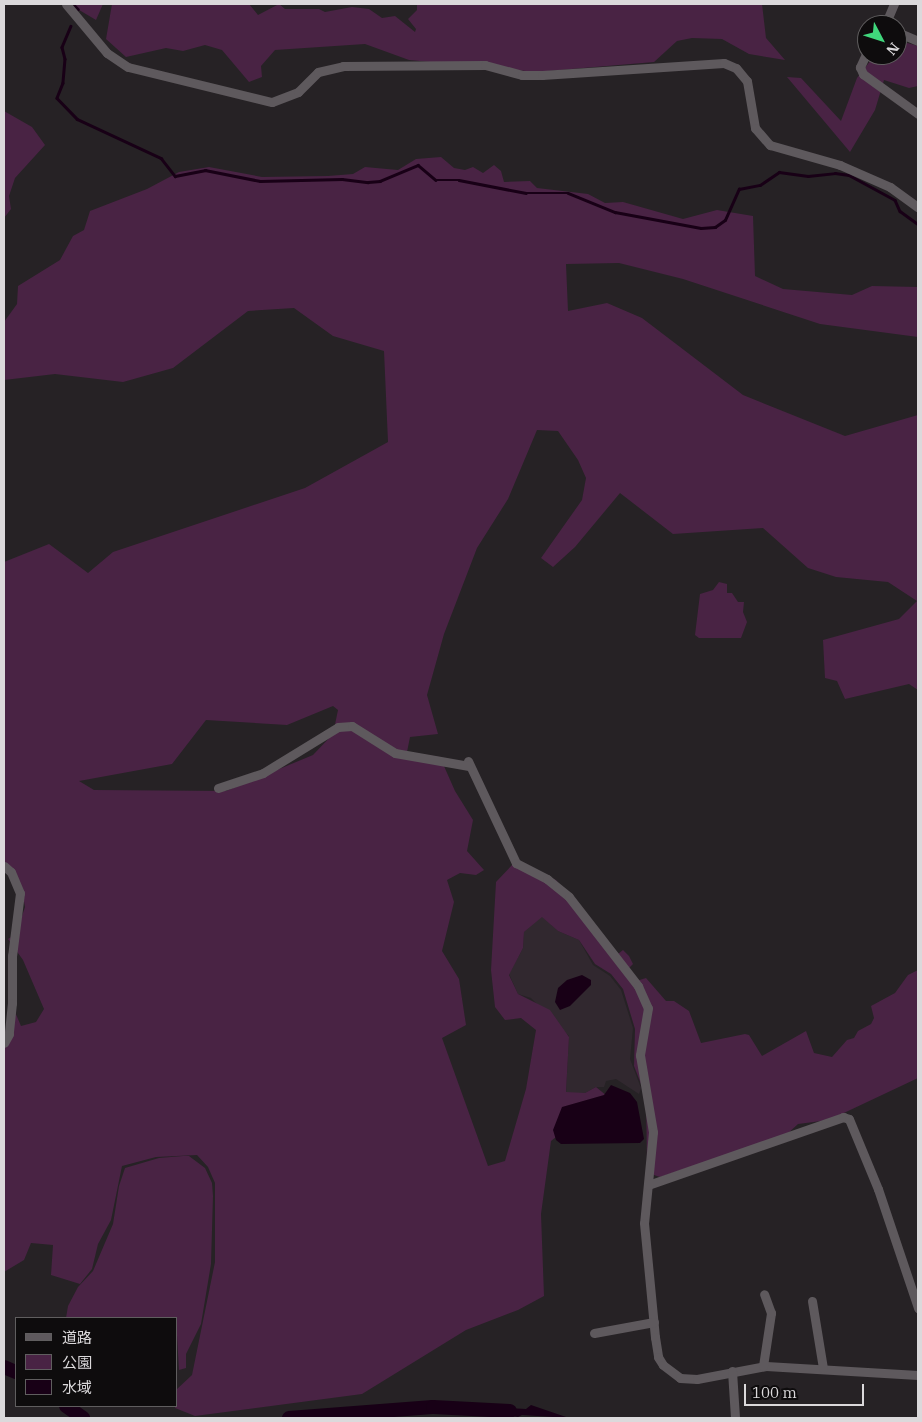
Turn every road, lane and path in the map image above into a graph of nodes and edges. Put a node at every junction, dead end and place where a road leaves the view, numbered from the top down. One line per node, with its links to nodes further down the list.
1 (66, 4): 4 (street)
2 (861, 65): 3 (street)
3 (918, 114)
4 (918, 207)
5 (218, 788): 8 (street)
6 (4, 866): 7 (street)
7 (4, 1043)
8 (648, 1185): 11 (street); 12 (street)
9 (764, 1294): 14 (street)
10 (812, 1301): 15 (street)
11 (918, 1308)
12 (654, 1322): 13 (street); 16 (street)
13 (594, 1333)
14 (763, 1366): 15 (street); 16 (street)
15 (823, 1368): 17 (street)
16 (732, 1371): 18 (street)
17 (918, 1375)
18 (735, 1418)

